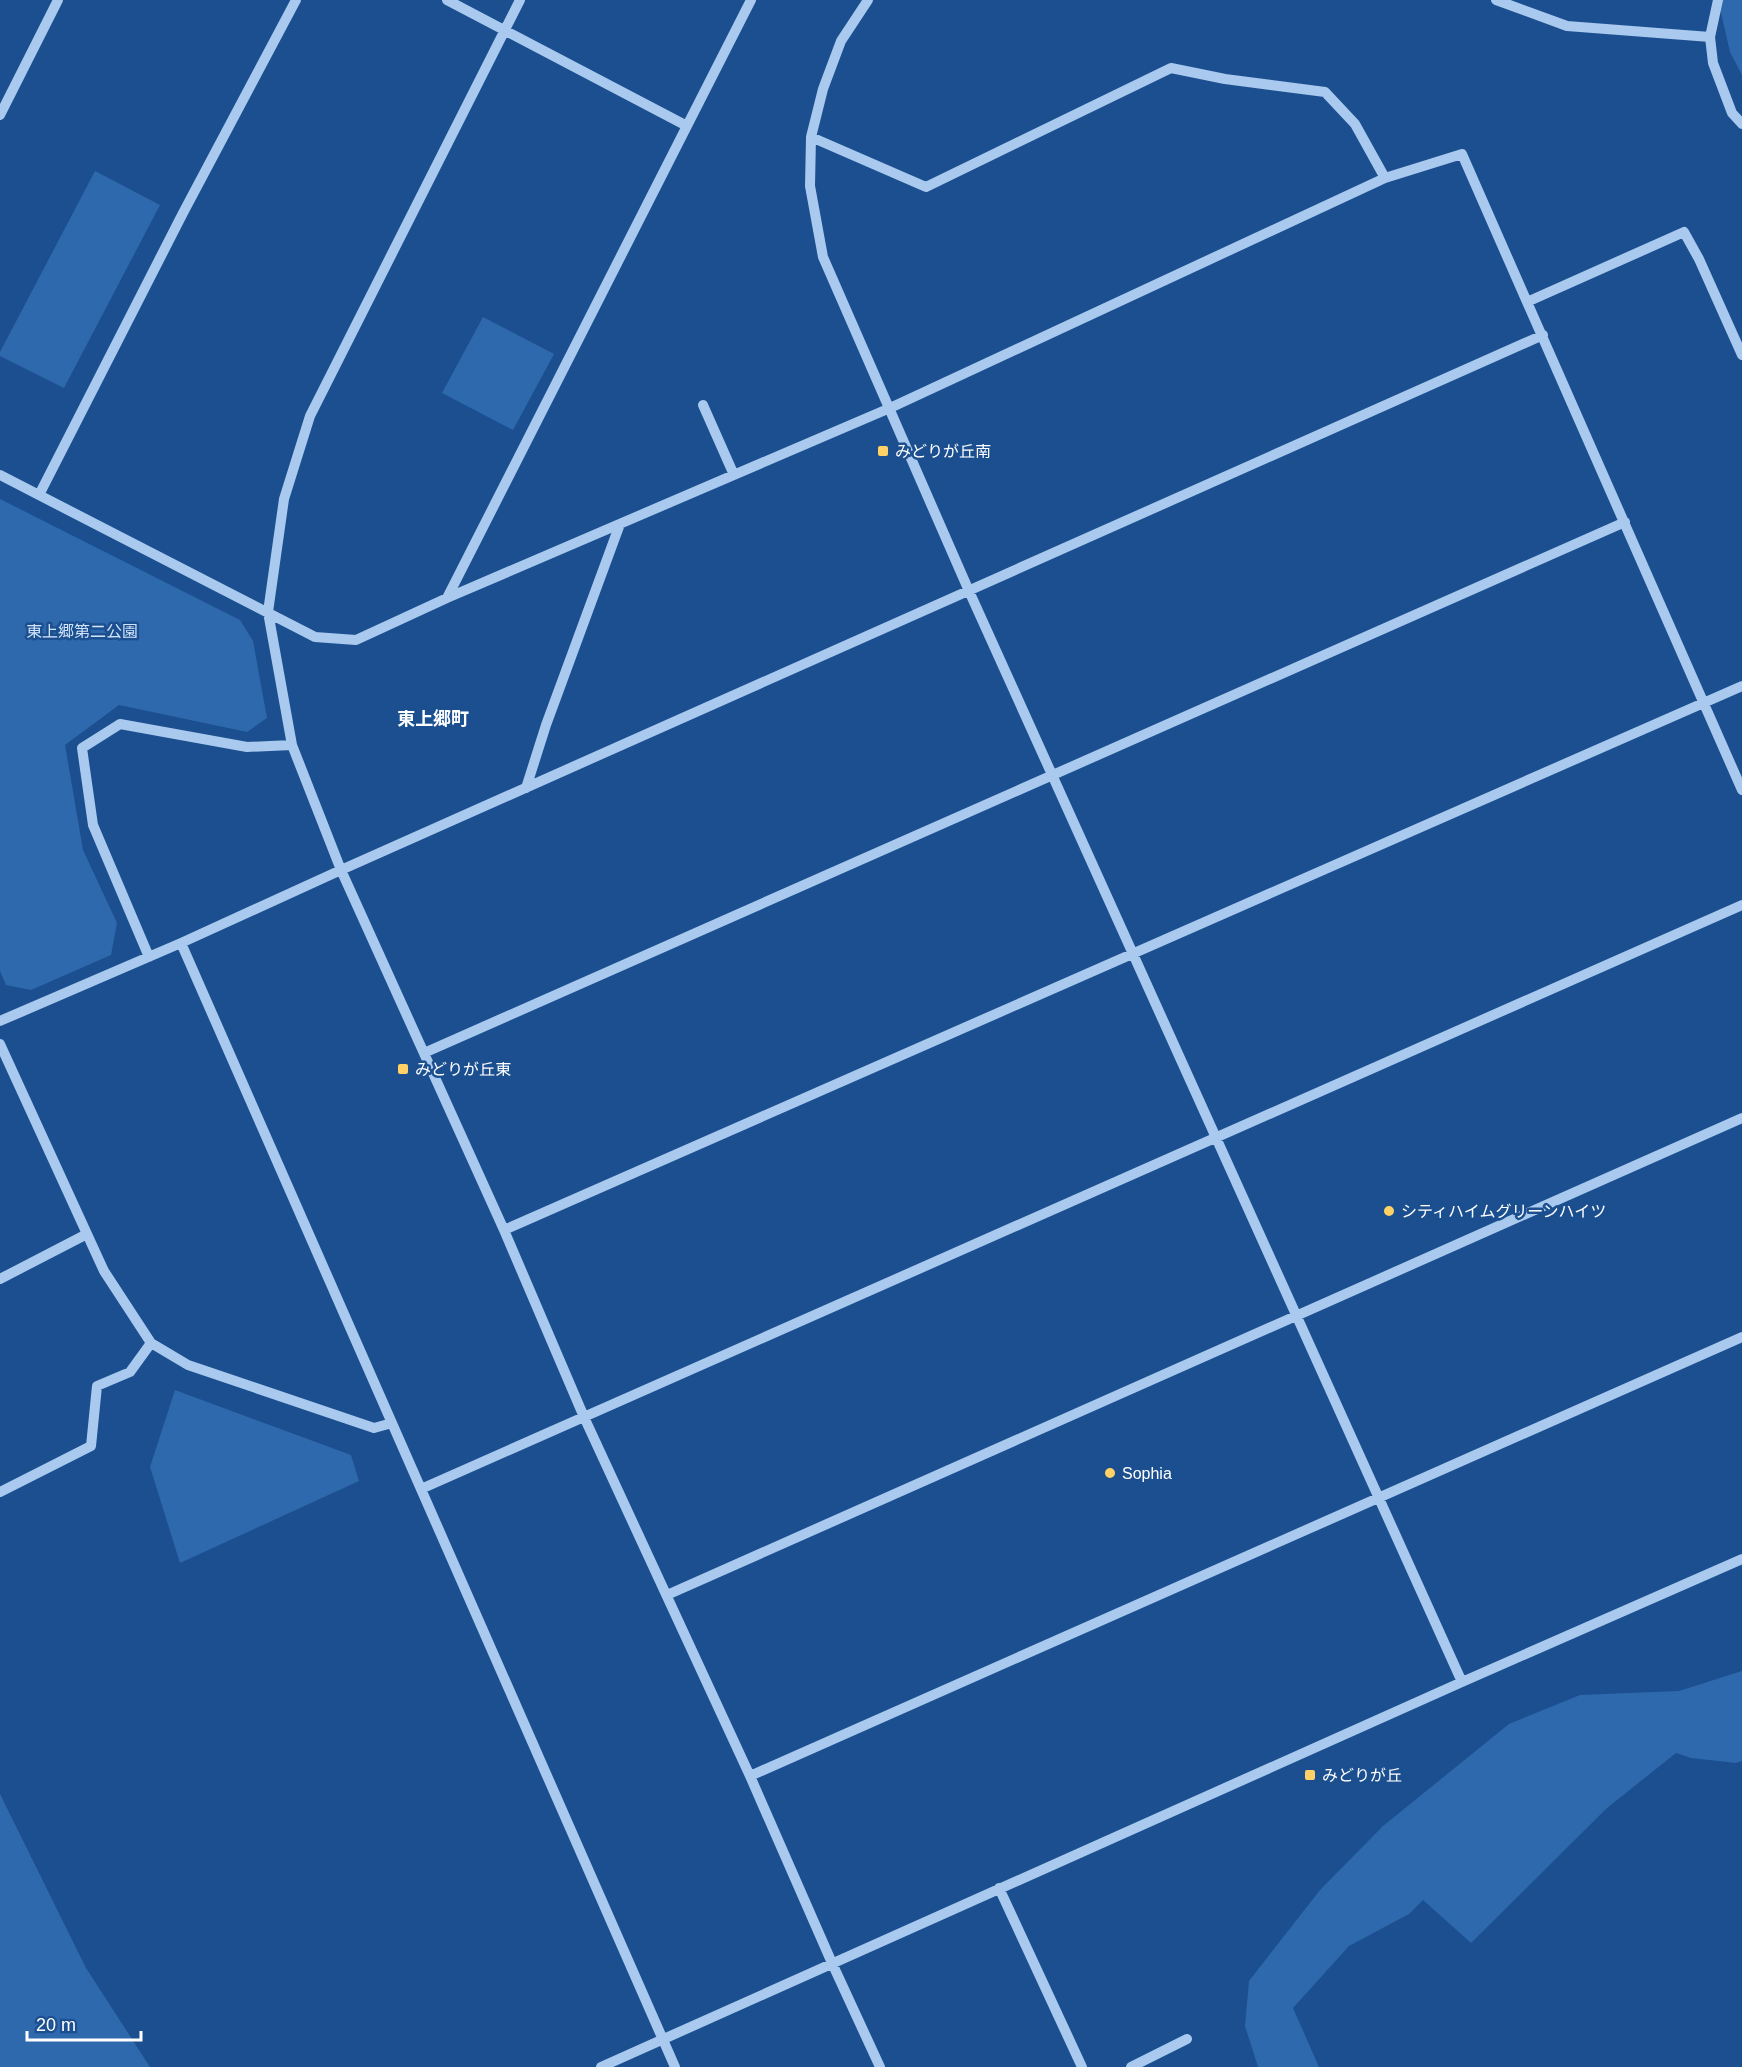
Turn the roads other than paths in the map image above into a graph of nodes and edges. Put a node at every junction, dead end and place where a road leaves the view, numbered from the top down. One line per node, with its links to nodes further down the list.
1 (58, 0): 11 (street)
2 (296, 0): 23 (street)
3 (447, 0): 9 (street)
4 (520, 0): 9 (street)
5 (751, 0): 13 (street)
6 (868, 0): 14 (street)
7 (1496, 0): 10 (street)
8 (1718, 0): 10 (street)
9 (504, 30): 13 (street); 28 (street)
10 (1710, 37): 12 (street)
11 (0, 115)
12 (1742, 124)
13 (687, 126): 27 (street)
14 (811, 137): 15 (street); 20 (street)
15 (1385, 178): 16 (street); 20 (street)
16 (1527, 302): 17 (street); 18 (street)
17 (1543, 335): 24 (street); 26 (street)
18 (1742, 354)
19 (703, 405): 22 (street)
20 (890, 408): 22 (street); 26 (street)
21 (0, 475): 23 (street)
22 (734, 475): 25 (street)
23 (39, 495): 28 (street)
24 (1625, 522): 30 (street); 32 (street)
25 (620, 524): 27 (street); 33 (street)
26 (969, 591): 32 (street); 33 (street)
27 (447, 598): 28 (street)
28 (268, 612): 31 (street)
29 (1742, 686): 30 (street)
30 (1704, 703): 34 (street); 38 (street)
31 (292, 745): 35 (street); 39 (street)
32 (1053, 777): 38 (street); 42 (street)
33 (526, 788): 35 (street)
34 (1742, 790)
35 (341, 870): 37 (street); 42 (street)
36 (1742, 905): 44 (street)
37 (181, 943): 39 (street); 52 (street)
38 (1133, 953): 44 (street); 45 (street)
39 (149, 957): 40 (street)
40 (0, 1021)
41 (0, 1044): 46 (street)
42 (424, 1053): 45 (street)
43 (1742, 1118): 48 (street)
44 (1216, 1137): 48 (street); 51 (street)
45 (504, 1230): 51 (street)
46 (87, 1234): 47 (street); 50 (street)
47 (0, 1279)
48 (1296, 1316): 55 (street); 57 (street)
49 (1742, 1337): 55 (street)
50 (151, 1344): 52 (street); 54 (street)
51 (584, 1417): 53 (street); 57 (street)
52 (392, 1423): 53 (street)
53 (421, 1489): 62 (street)
54 (0, 1491)
55 (1379, 1498): 58 (street); 59 (street)
56 (1742, 1559): 58 (street)
57 (667, 1594): 59 (street)
58 (1462, 1682): 60 (street)
59 (750, 1776): 61 (street)
60 (999, 1888): 61 (street); 67 (street)
61 (832, 1963): 62 (street); 66 (street)
62 (663, 2040): 64 (street); 65 (street)
63 (1187, 2040): 68 (street)
64 (601, 2067)
65 (675, 2067)
66 (880, 2067)
67 (1082, 2067)
68 (1131, 2067)

